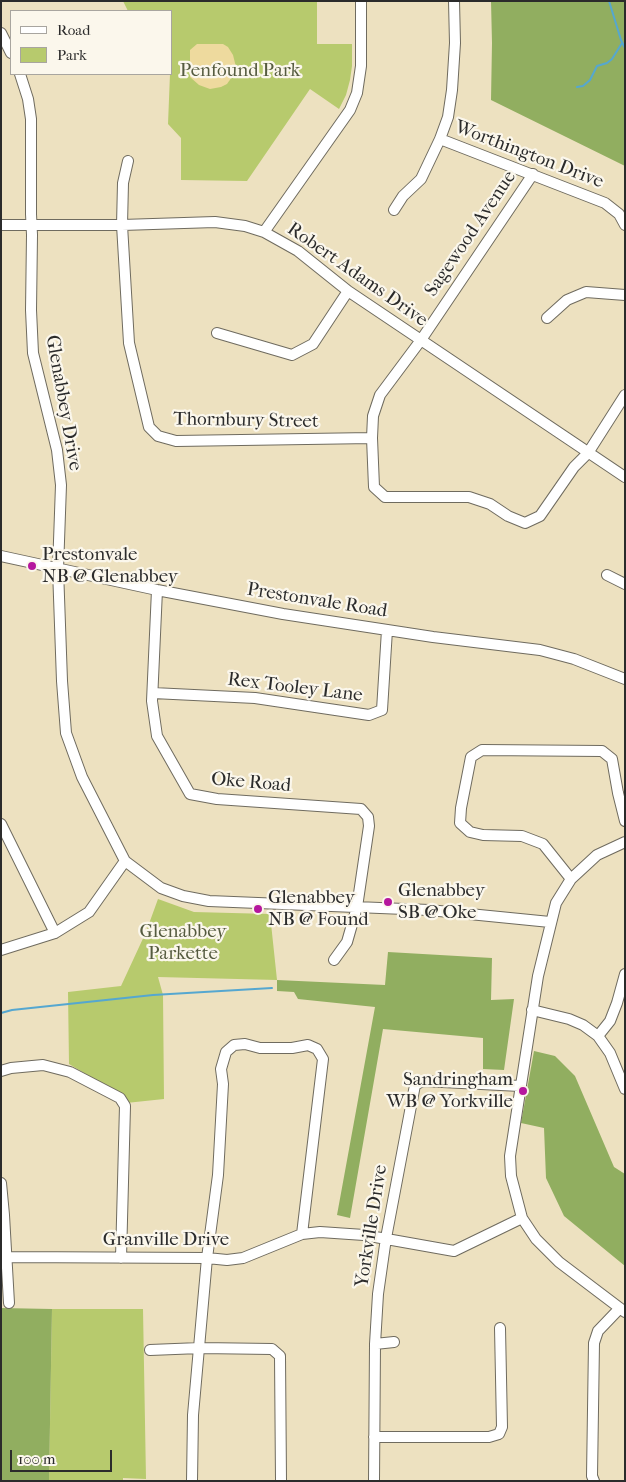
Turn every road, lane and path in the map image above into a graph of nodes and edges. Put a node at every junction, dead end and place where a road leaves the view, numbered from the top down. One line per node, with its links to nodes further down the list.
1 (361, 1): 14 (street)
2 (454, 1): 6 (street)
3 (1, 33): 4 (street)
4 (10, 51)
5 (20, 75): 11 (street, Glenabbey Drive)
6 (440, 139): 8 (street, Worthington Drive); 9 (street)
7 (128, 161): 12 (street, Thornbury Street)
8 (532, 174): 13 (street, Worthington Drive); 19 (street, Sagewood Avenue)
9 (394, 210)
10 (1, 225): 11 (street, Robert Adams Drive)
11 (31, 225): 12 (street, Robert Adams Drive); 25 (street, Glenabbey Drive)
12 (122, 225): 14 (street, Robert Adams Drive); 21 (street, Thornbury Street)
13 (625, 225)
14 (264, 232): 15 (street, Robert Adams Drive)
15 (348, 291): 18 (street); 19 (street, Robert Adams Drive)
16 (625, 295): 17 (street)
17 (547, 318)
18 (217, 333)
19 (421, 340): 21 (street, Sagewood Avenue); 22 (street, Robert Adams Drive)
20 (625, 395): 22 (street)
21 (372, 438): 22 (street, Sagewood Avenue)
22 (588, 452): 23 (street, Robert Adams Drive)
23 (625, 477)
24 (1, 556): 25 (street, Prestonvale Road)
25 (58, 568): 28 (street, Prestonvale Road); 36 (street, Glenabbey Drive)
26 (607, 575): 27 (street)
27 (625, 584)
28 (157, 590): 29 (street, Prestonvale Road); 31 (street, Oke Road)
29 (387, 630): 30 (street, Prestonvale Road); 31 (street, Rex Tooley Lane)
30 (625, 679)
31 (153, 693): 38 (street, Oke Road)
32 (625, 820): 37 (street)
33 (1, 824): 35 (street)
34 (625, 842): 37 (street)
35 (6, 844): 40 (street)
36 (125, 861): 38 (street, Glenabbey Drive); 40 (street)
37 (571, 879): 39 (street)
38 (357, 907): 39 (street, Glenabbey Drive); 42 (street)
39 (550, 922): 44 (street)
40 (55, 933): 41 (street)
41 (1, 950)
42 (334, 960)
43 (625, 974): 45 (street)
44 (532, 1010): 45 (street); 47 (street)
45 (598, 1036): 48 (street)
46 (1, 1071): 54 (street)
47 (520, 1086): 50 (street); 52 (street, Yorkville Drive)
48 (625, 1089)
49 (1, 1183): 53 (street)
50 (522, 1218): 52 (street, Granville Drive); 57 (street)
51 (302, 1234): 52 (street, Granville Drive); 55 (street, Granville Drive); 55 (street)
52 (386, 1238): 60 (street, Yorkville Drive)
53 (6, 1257): 54 (street, Granville Drive); 56 (street)
54 (122, 1258): 55 (street, Granville Drive)
55 (207, 1258): 61 (street)
56 (8, 1303)
57 (622, 1310): 67 (street)
58 (500, 1328): 63 (street)
59 (394, 1342): 60 (street)
60 (375, 1344): 63 (street, Yorkville Drive)
61 (200, 1348): 62 (street); 64 (street); 65 (street)
62 (150, 1350)
63 (374, 1438): 66 (street, Yorkville Drive)
64 (192, 1481)
65 (281, 1481)
66 (374, 1481)
67 (594, 1481)

